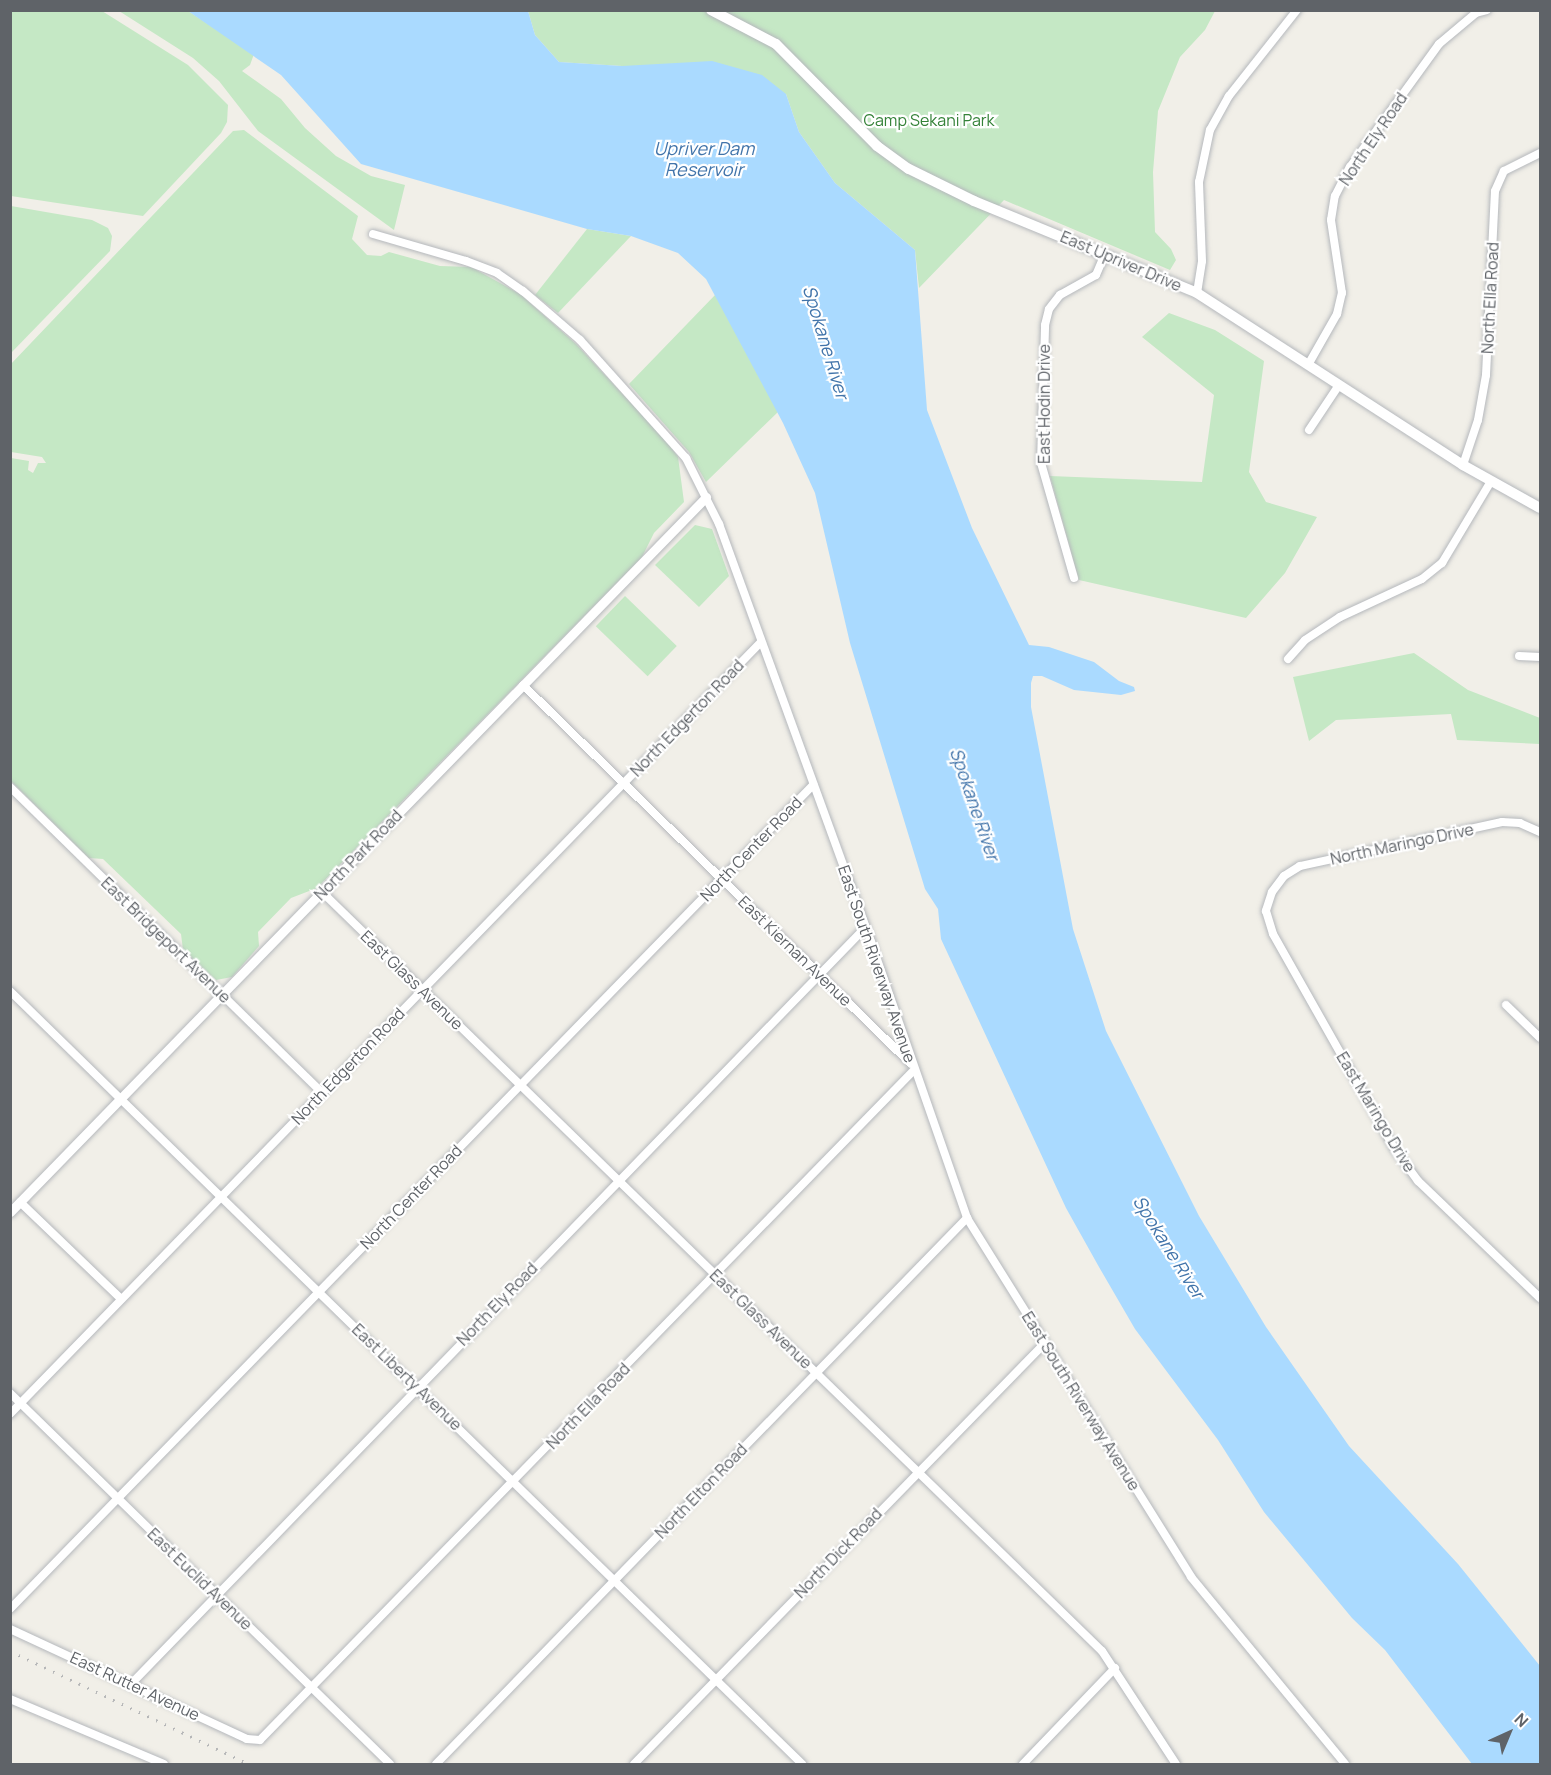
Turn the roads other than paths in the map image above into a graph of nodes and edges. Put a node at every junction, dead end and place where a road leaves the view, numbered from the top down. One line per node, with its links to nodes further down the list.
1 (711, 10): 6 (main road, East Upriver Drive)
2 (1297, 10): 7 (street)
3 (1487, 10): 8 (street, North Ely Road)
4 (1540, 153): 11 (street, North Ella Road)
5 (373, 234): 13 (street, East South Riverway Avenue)
6 (1105, 254): 7 (main road, East Upriver Drive); 15 (street, East Hodin Drive)
7 (1197, 293): 8 (main road, East Upriver Drive)
8 (1308, 365): 9 (main road, East Upriver Drive)
9 (1339, 385): 10 (street); 11 (main road, East Upriver Drive)
10 (1309, 430)
11 (1463, 465): 12 (main road, East Upriver Drive)
12 (1491, 482): 14 (main road, East Upriver Drive); 19 (street)
13 (706, 497): 16 (street, East South Riverway Avenue); 20 (street, North Park Road)
14 (1540, 508)
15 (1074, 579)
16 (761, 642): 21 (street, North Edgerton Road); 22 (street, East South Riverway Avenue)
17 (1519, 656): 18 (street)
18 (1540, 657)
19 (1288, 659)
20 (523, 685): 21 (street, East Kiernan Avenue); 26 (street, North Park Road)
21 (623, 783): 25 (street, East Kiernan Avenue); 30 (street, North Edgerton Road)
22 (813, 785): 25 (street, North Center Road); 28 (street, East South Riverway Avenue)
23 (13, 794): 31 (street, East Bridgeport Avenue)
24 (1540, 832): 27 (street, North Maringo Drive)
25 (721, 879): 29 (street, East Kiernan Avenue); 36 (street, North Center Road)
26 (322, 892): 30 (street, East Glass Avenue); 31 (street, North Park Road)
27 (1272, 892): 46 (street, East Maringo Drive)
28 (865, 928): 29 (street, North Ely Road); 35 (street, East South Riverway Avenue)
29 (819, 974): 35 (street, East Kiernan Avenue); 39 (street, North Ely Road)
30 (423, 990): 36 (street, East Glass Avenue); 37 (street, North Edgerton Road)
31 (222, 995): 37 (street, East Bridgeport Avenue); 38 (street, North Park Road)
32 (12, 997): 38 (street, East Liberty Avenue)
33 (1506, 1005): 34 (street)
34 (1540, 1038)
35 (913, 1068): 43 (street, East South Riverway Avenue); 44 (street, North Ella Road)
36 (520, 1085): 39 (street, East Glass Avenue); 45 (street, North Center Road)
37 (322, 1093): 40 (street, North Edgerton Road)
38 (121, 1098): 40 (street, East Liberty Avenue); 41 (street, North Park Road)
39 (618, 1180): 44 (street, East Glass Avenue); 50 (street, North Ely Road)
40 (221, 1196): 45 (street, East Liberty Avenue); 47 (street, North Edgerton Road)
41 (20, 1202): 42 (street, North Park Road); 47 (street)
42 (10, 1212)
43 (967, 1218): 48 (street, East South Riverway Avenue); 49 (street, North Elton Road)
44 (716, 1275): 49 (street, East Glass Avenue); 55 (street, North Ella Road)
45 (319, 1291): 50 (street, East Liberty Avenue); 56 (street, North Center Road)
46 (1540, 1298)
47 (121, 1299): 52 (street, North Edgerton Road)
48 (1045, 1343): 54 (street, North Dick Road); 74 (street, East South Riverway Avenue)
49 (816, 1372): 54 (street, East Glass Avenue); 57 (street, North Elton Road)
50 (417, 1386): 55 (street, East Liberty Avenue); 58 (street, North Ely Road)
51 (10, 1393): 52 (street, East Euclid Avenue)
52 (21, 1403): 53 (street, North Edgerton Road); 56 (street, East Euclid Avenue)
53 (10, 1414)
54 (917, 1471): 61 (street, East Glass Avenue); 62 (street, North Dick Road)
55 (514, 1481): 57 (street, East Liberty Avenue); 64 (street, North Ella Road)
56 (117, 1497): 58 (street, East Euclid Avenue); 59 (street, North Center Road)
57 (615, 1581): 62 (street, East Liberty Avenue); 69 (street, North Elton Road)
58 (215, 1594): 63 (street, North Ely Road); 64 (street, East Euclid Avenue)
59 (10, 1609)
60 (10, 1629): 63 (street, East Rutter Avenue)
61 (1114, 1668): 72 (street); 73 (street, East Glass Avenue)
62 (717, 1679): 70 (street, North Dick Road); 71 (street, East Liberty Avenue)
63 (131, 1684): 66 (street, East Rutter Avenue)
64 (313, 1688): 66 (street, North Ella Road); 68 (street, East Euclid Avenue)
65 (10, 1699): 67 (street)
66 (260, 1740)
67 (164, 1764)
68 (390, 1764)
69 (436, 1764)
70 (634, 1764)
71 (802, 1764)
72 (1023, 1764)
73 (1176, 1764)
74 (1345, 1764)

